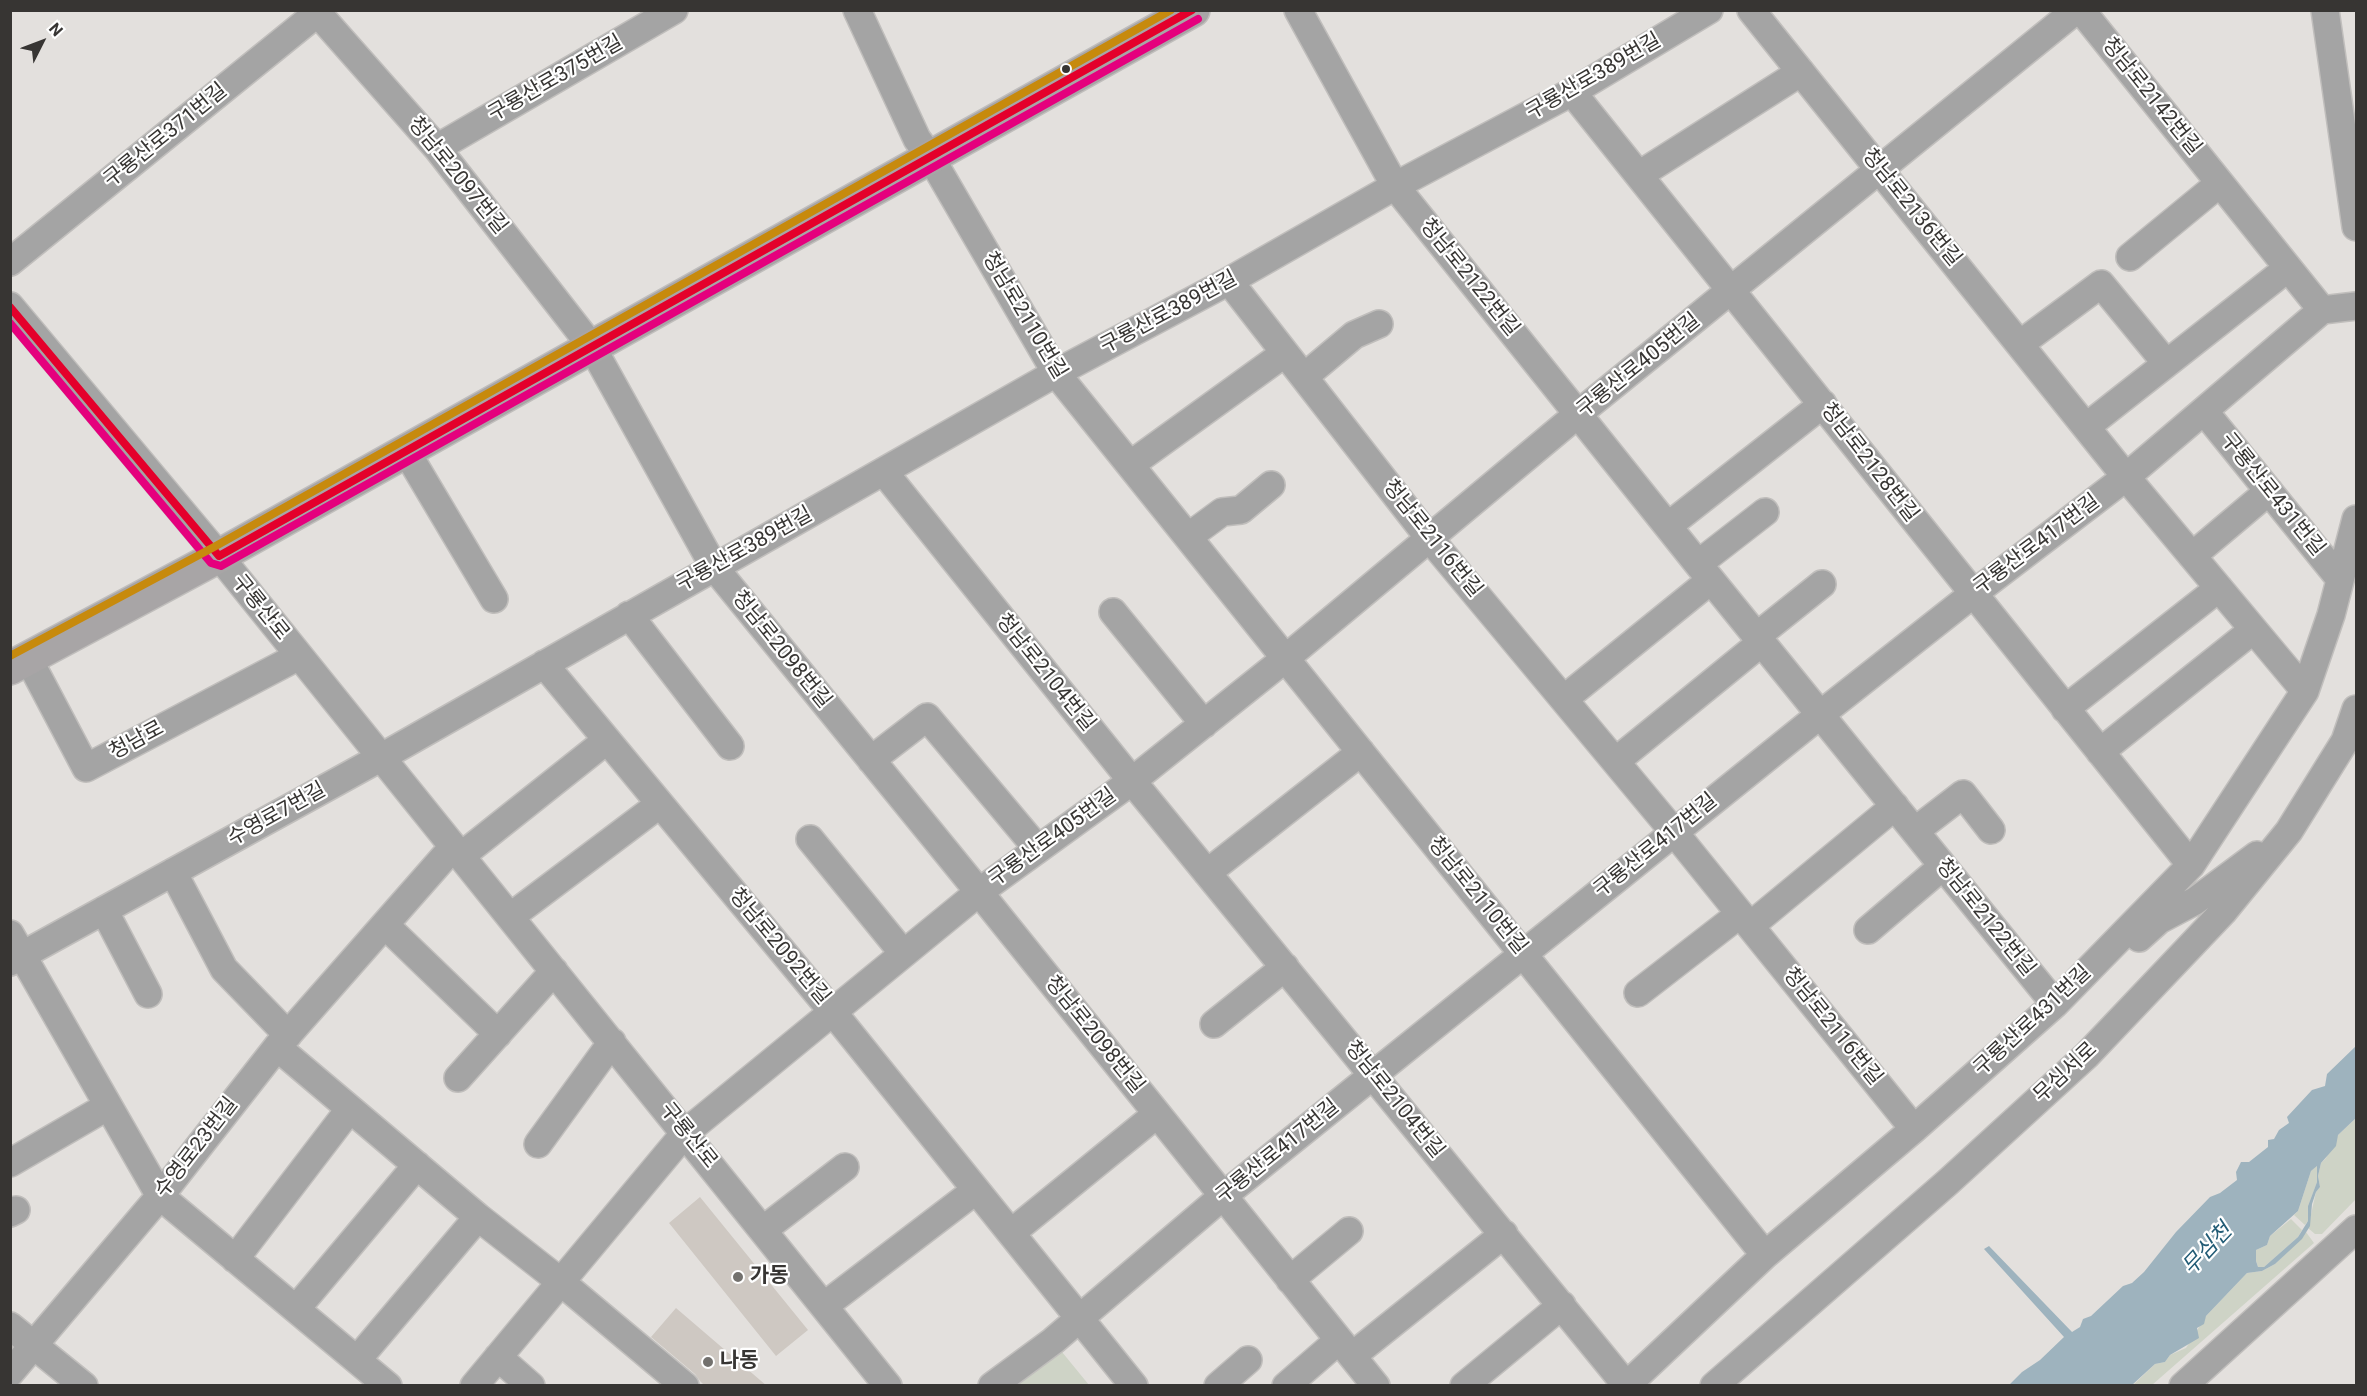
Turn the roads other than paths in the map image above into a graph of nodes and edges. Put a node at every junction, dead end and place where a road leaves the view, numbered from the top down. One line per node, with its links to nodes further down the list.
1 (674, 10): 12 (street, 구룡산로375번길)
2 (857, 10): 13 (street, 청남로2110번길)
3 (1193, 10): 13 (main road, 청남로)
4 (1298, 10): 17 (street, 청남로2122번길)
5 (1709, 10): 11 (street, 구룡산로389번길)
6 (1751, 10): 10 (street, 청남로2136번길)
7 (2079, 10): 14 (street, 구룡산로405번길); 16 (street, 청남로2142번길)
8 (2325, 10): 18 (street)
9 (318, 11): 12 (street, 청남로2097번길); 20 (street, 구룡산로371번길)
10 (1801, 72): 14 (street, 청남로2136번길); 15 (street)
11 (1572, 92): 15 (street, 청남로2128번길); 17 (street, 구룡산로389번길)
12 (437, 148): 29 (street, 청남로2097번길)
13 (931, 158): 29 (main road, 청남로); 32 (street, 청남로2110번길)
14 (1880, 169): 23 (street, 구룡산로405번길); 28 (street, 청남로2136번길)
15 (1639, 175): 23 (street, 청남로2128번길)
16 (2220, 183): 19 (street); 21 (street, 청남로2142번길)
17 (1395, 186): 22 (street, 구룡산로389번길); 36 (street, 청남로2122번길)
18 (2356, 227)
19 (2130, 257)
20 (10, 262)
21 (2288, 268): 26 (street, 청남로2142번길); 31 (street)
22 (1229, 281): 30 (street, 청남로2116번길); 32 (street, 구룡산로389번길)
23 (1733, 291): 34 (street, 청남로2128번길); 36 (street, 구룡산로405번길)
24 (10, 306): 49 (street, 구룡산로)
25 (2356, 306): 26 (street)
26 (2322, 310): 35 (street, 구룡산로417번길)
27 (1379, 324): 33 (street)
28 (2020, 344): 31 (street); 37 (street, 청남로2136번길)
29 (592, 347): 38 (main road, 청남로); 51 (street, 청남로2098번길)
30 (1285, 353): 33 (street, 청남로2116번길); 39 (street)
31 (2166, 363): 37 (street)
32 (1056, 373): 39 (street, 청남로2110번길); 40 (street, 구룡산로389번길)
33 (1304, 377): 48 (street, 청남로2116번길)
34 (1823, 404): 46 (street); 56 (street, 청남로2128번길)
35 (2204, 411): 41 (street, 구룡산로417번길); 43 (street, 구룡산로431번길)
36 (1578, 414): 46 (street, 청남로2122번길); 48 (street, 구룡산로405번길)
37 (2086, 427): 41 (street, 청남로2136번길)
38 (406, 451): 49 (main road, 청남로); 57 (street)
39 (1130, 465): 47 (street, 청남로2110번길)
40 (884, 472): 51 (street, 구룡산로389번길); 79 (street, 청남로2104번길)
41 (2126, 477): 50 (street, 청남로2136번길); 56 (street, 구룡산로417번길)
42 (1271, 485): 47 (street)
43 (2269, 491): 50 (street); 53 (street, 구룡산로431번길)
44 (1765, 512): 52 (street)
45 (2356, 519): 53 (street, 구룡산로431번길)
46 (1668, 526): 52 (street, 청남로2122번길)
47 (1188, 537): 63 (street, 청남로2110번길)
48 (1430, 538): 63 (street, 구룡산로405번길); 67 (street, 청남로2116번길)
49 (219, 556): 62 (street, 구룡산로); 64 (main road, 청남로)
50 (2192, 556): 55 (street, 청남로2136번길)
51 (714, 567): 59 (street, 구룡산로389번길); 77 (street, 청남로2098번길)
52 (1704, 572): 61 (street, 청남로2122번길); 67 (street)
53 (2340, 579): 66 (street, 구룡산로431번길)
54 (1822, 584): 61 (street)
55 (2219, 588): 60 (street, 청남로2136번길); 68 (street)
56 (1973, 594): 68 (street, 청남로2128번길); 70 (street, 구룡산로417번길)
57 (494, 599)
58 (1113, 612): 71 (street)
59 (629, 615): 65 (street, 구룡산로389번길); 73 (street)
60 (2253, 630): 66 (street, 청남로2136번길); 74 (street)
61 (1760, 639): 70 (street, 청남로2122번길); 78 (street)
62 (299, 656): 64 (street, 청남로); 76 (street, 구룡산로)
63 (1286, 658): 71 (street, 구룡산로405번길); 75 (street, 청남로2110번길)
64 (19, 663)
65 (544, 664): 72 (street, 청남로2092번길); 76 (street, 구룡산로389번길)
66 (2305, 691): 89 (street, 구룡산로431번길)
67 (1564, 699): 78 (street, 청남로2116번길)
68 (2066, 709): 74 (street, 청남로2128번길)
69 (2356, 709): 84 (street, 무심서로)
70 (1821, 714): 81 (street, 청남로2122번길); 85 (street, 구룡산로417번길)
71 (1204, 724): 79 (street, 구룡산로405번길)
72 (607, 740): 80 (street, 청남로2092번길); 88 (street)
73 (730, 746)
74 (2100, 752): 89 (street, 청남로2128번길)
75 (1361, 753): 92 (street); 101 (street, 청남로2110번길)
76 (380, 758): 88 (street, 구룡산로); 91 (street, 수영로7번길)
77 (871, 760): 87 (street); 93 (street, 청남로2098번길)
78 (1616, 761): 85 (street, 청남로2116번길)
79 (1131, 781): 87 (street, 구룡산로405번길); 92 (street, 청남로2104번길)
80 (660, 804): 95 (street); 108 (street, 청남로2092번길)
81 (1894, 806): 83 (street, 청남로2122번길); 96 (street)
82 (1991, 830): 83 (street)
83 (1915, 831): 90 (street, 청남로2122번길)
84 (2289, 831): 104 (street); 161 (street, 무심서로)
85 (1674, 832): 96 (street, 청남로2116번길); 101 (street, 구룡산로417번길)
86 (810, 839): 100 (street)
87 (1037, 848): 93 (street, 구룡산로405번길)
88 (457, 852): 95 (street, 구룡산로); 97 (street, 수영로23번길)
89 (2191, 865): 104 (street, 구룡산로431번길)
90 (1943, 866): 98 (street); 107 (street, 청남로2122번길)
91 (173, 872): 94 (street, 수영로7번길); 111 (street)
92 (1207, 873): 102 (street, 청남로2104번길)
93 (979, 892): 100 (street, 구룡산로405번길); 117 (street, 청남로2098번길)
94 (104, 910): 99 (street, 수영로7번길); 106 (street)
95 (510, 917): 103 (street, 구룡산로)
96 (1745, 920): 105 (street); 118 (street, 청남로2116번길)
97 (385, 925): 110 (street); 111 (street, 수영로23번길)
98 (1868, 930)
99 (15, 950): 115 (street)
100 (903, 953): 108 (street, 구룡산로405번길)
101 (1523, 954): 113 (street, 구룡산로417번길); 133 (street, 청남로2110번길)
102 (1285, 967): 109 (street); 113 (street, 청남로2104번길)
103 (554, 971): 110 (street); 112 (street, 구룡산로)
104 (2080, 979): 107 (street, 구룡산로431번길)
105 (1638, 993)
106 (148, 994)
107 (2055, 1004): 118 (street, 구룡산로431번길)
108 (832, 1011): 119 (street, 구룡산로405번길); 124 (street, 청남로2092번길)
109 (1214, 1024)
110 (498, 1034): 114 (street)
111 (282, 1041): 116 (street); 125 (street, 수영로23번길)
112 (612, 1042): 119 (street, 구룡산로); 120 (street)
113 (1374, 1074): 126 (street, 구룡산로417번길); 132 (street, 청남로2104번길)
114 (458, 1078)
115 (108, 1106): 121 (street); 125 (street)
116 (349, 1110): 122 (street); 134 (street)
117 (1157, 1114): 126 (street, 청남로2098번길); 131 (street, 청남로2098번길)
118 (1914, 1129): 133 (street, 구룡산로431번길)
119 (685, 1133): 128 (street, 구룡산로); 136 (street, 구룡산로405번길)
120 (538, 1144)
121 (10, 1163)
122 (417, 1165): 127 (street); 139 (street)
123 (845, 1167): 128 (street)
124 (976, 1190): 131 (street, 청남로2092번길); 138 (street)
125 (160, 1196): 134 (street); 142 (street, 수영로23번길)
126 (1223, 1196): 135 (street, 청남로2098번길); 140 (street, 구룡산로417번길)
127 (478, 1217): 136 (street); 145 (street)
128 (763, 1230): 138 (street, 구룡산로)
129 (2356, 1230): 162 (street)
130 (1348, 1232): 135 (street)
131 (1011, 1233): 140 (street, 청남로2092번길)
132 (1503, 1234): 137 (street, 청남로2104번길); 143 (street)
133 (1765, 1255): 148 (street, 구룡산로431번길)
134 (235, 1259): 139 (street)
135 (1290, 1280): 143 (street, 청남로2098번길)
136 (561, 1282): 144 (street, 구룡산로405번길); 153 (street)
137 (1562, 1305): 148 (street, 청남로2104번길); 160 (street)
138 (824, 1306): 154 (street, 구룡산로)
139 (296, 1309): 145 (street)
140 (1078, 1317): 155 (street, 구룡산로417번길); 156 (street, 청남로2092번길)
141 (10, 1326): 142 (street)
142 (34, 1345): 147 (street, 수영로23번길); 149 (street)
143 (1345, 1348): 158 (street); 159 (street, 청남로2098번길)
144 (498, 1357): 151 (street, 구룡산로405번길); 152 (street)
145 (357, 1360): 150 (street)
146 (1248, 1360): 157 (street)
147 (10, 1373)
148 (1626, 1385)
149 (84, 1386)
150 (388, 1386)
151 (474, 1386)
152 (531, 1386)
153 (685, 1386)
154 (888, 1386)
155 (992, 1386)
156 (1134, 1386)
157 (1218, 1386)
158 (1286, 1386)
159 (1376, 1386)
160 (1464, 1386)
161 (1714, 1386)
162 (2183, 1386)

